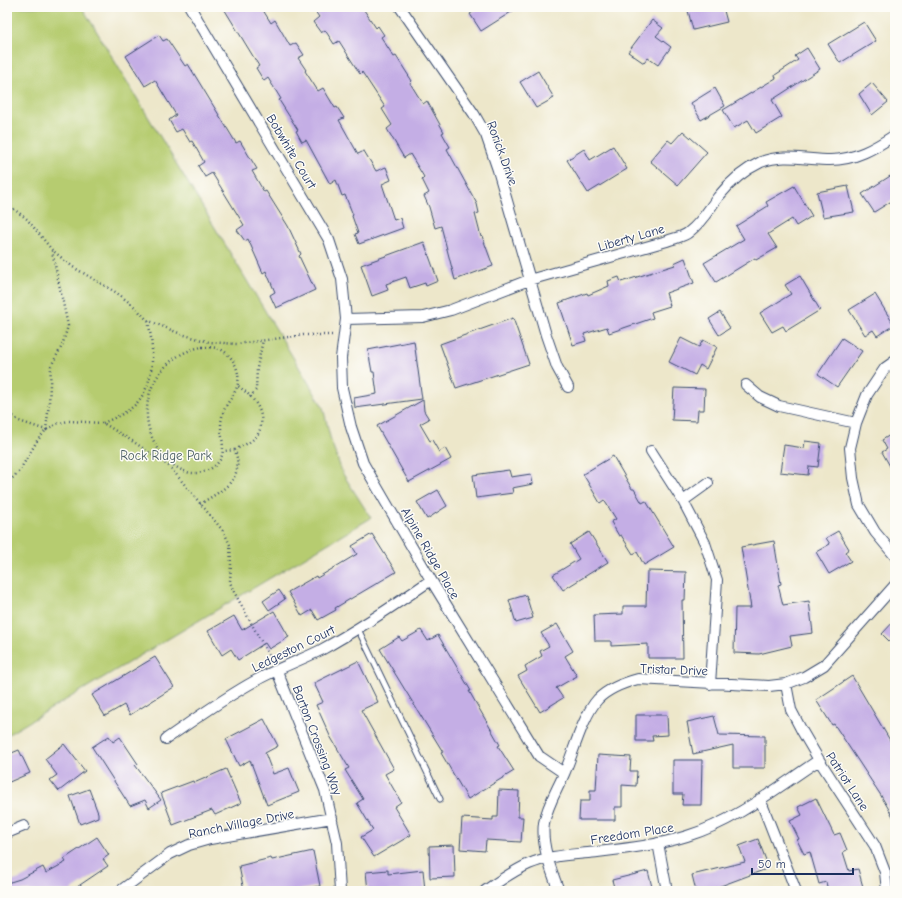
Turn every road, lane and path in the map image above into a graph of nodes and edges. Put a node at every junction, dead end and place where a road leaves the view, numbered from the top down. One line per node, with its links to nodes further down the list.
1 (190, 7): 7 (street, Bobwhite Court)
2 (400, 7): 6 (street, Rorick Drive)
3 (895, 135): 6 (street, Liberty Lane)
4 (7, 204): 5 (path)
5 (52, 250): 8 (path); 23 (path)
6 (529, 280): 7 (street, Liberty Lane); 18 (street, Rorick Drive)
7 (346, 319): 9 (street, Alpine Ridge Place)
8 (148, 320): 11 (path); 15 (path)
9 (344, 335): 10 (path); 35 (street, Alpine Ridge Place)
10 (263, 340): 11 (path); 19 (path)
11 (220, 343): 12 (path)
12 (214, 348): 16 (path); 17 (path)
13 (895, 361): 22 (street)
14 (746, 385): 22 (street)
15 (148, 386): 17 (path); 21 (path)
16 (238, 386): 19 (path); 25 (path)
17 (152, 387): 27 (path)
18 (568, 387)
19 (250, 397): 24 (path)
20 (7, 411): 23 (path)
21 (103, 423): 23 (path); 28 (path)
22 (856, 423): 33 (street)
23 (46, 430): 30 (path)
24 (235, 450): 25 (path); 32 (path)
25 (223, 451): 27 (path)
26 (651, 451): 31 (street)
27 (172, 464): 28 (path)
28 (170, 467): 32 (path)
29 (708, 483): 31 (street)
30 (7, 484)
31 (683, 501): 40 (street)
32 (200, 504): 39 (path)
33 (895, 556)
34 (7, 573): 37 (path)
35 (431, 580): 38 (street, Ledgeston Court); 44 (street, Alpine Ridge Place)
36 (895, 585): 41 (street, Tristar Drive)
37 (7, 587)
38 (358, 629): 39 (street, Ledgeston Court); 45 (lane)
39 (277, 671): 42 (street, Ledgeston Court); 47 (street, Barton Crossing Way)
40 (710, 684): 41 (street, Tristar Drive); 44 (street, Tristar Drive)
41 (786, 684): 43 (street, Patriot Lane)
42 (166, 739)
43 (818, 760): 46 (street, Freedom Place); 58 (street, Patriot Lane)
44 (564, 773): 51 (street, Tristar Drive)
45 (440, 799)
46 (760, 799): 50 (street, Freedom Place); 57 (street)
47 (332, 818): 52 (street, Ranch Village Drive); 53 (street, Barton Crossing Way)
48 (24, 826): 49 (street)
49 (7, 833)
50 (658, 843): 51 (street, Freedom Place); 56 (street)
51 (548, 859): 54 (street, Freedom Place); 55 (street, Tristar Drive)
52 (120, 891)
53 (340, 891)
54 (485, 891)
55 (559, 891)
56 (668, 891)
57 (796, 891)
58 (887, 891)

